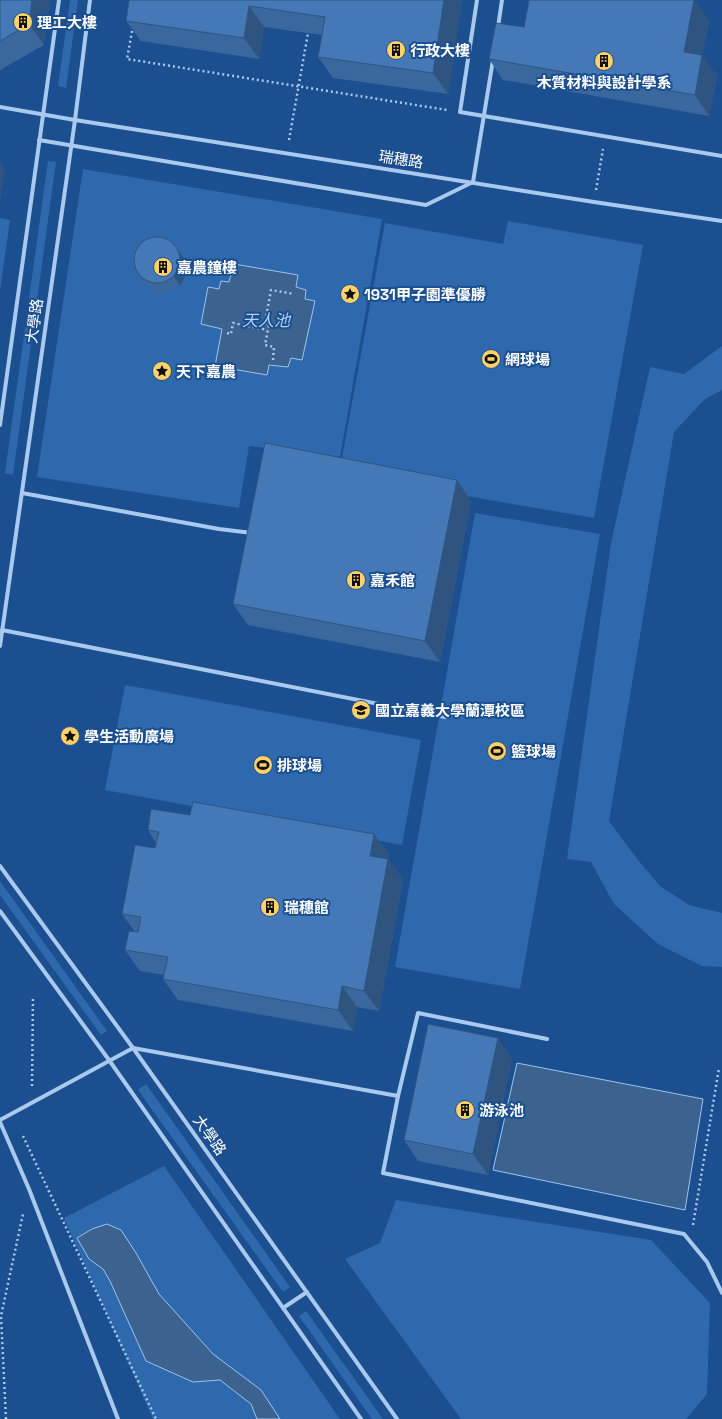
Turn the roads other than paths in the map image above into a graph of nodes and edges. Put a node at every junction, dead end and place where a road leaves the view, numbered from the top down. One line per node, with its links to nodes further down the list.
1 (59, 0): 8 (street)
2 (90, 0): 10 (street, 大學路)
3 (477, 0): 9 (street)
4 (502, 0): 5 (street)
5 (497, 31)
6 (494, 54): 9 (street)
7 (0, 107): 8 (street, 瑞穗路)
8 (43, 114): 10 (street, 瑞穗路); 11 (street)
9 (484, 116): 13 (street); 14 (street)
10 (75, 120): 12 (street, 大學路); 14 (street, 瑞穗路)
11 (39, 140): 12 (street); 16 (street)
12 (72, 145): 14 (street); 17 (street, 大學路)
13 (722, 156)
14 (473, 182): 15 (street, 瑞穗路)
15 (722, 221)
16 (0, 425)
17 (22, 493): 18 (street); 19 (street, 大學路)
18 (258, 534)
19 (2, 630): 20 (street, 大學路); 21 (street)
20 (0, 646)
21 (445, 717)
22 (0, 866): 25 (street, 大學路)
23 (0, 911): 26 (street)
24 (547, 1039): 27 (street)
25 (133, 1048): 26 (street); 27 (street); 29 (street, 大學路)
26 (109, 1060): 28 (street); 31 (street)
27 (398, 1096): 30 (street)
28 (0, 1121): 32 (street)
29 (307, 1292): 31 (street); 34 (street, 大學路)
30 (722, 1293)
31 (283, 1308): 33 (street)
32 (118, 1419)
33 (361, 1419)
34 (397, 1419)

